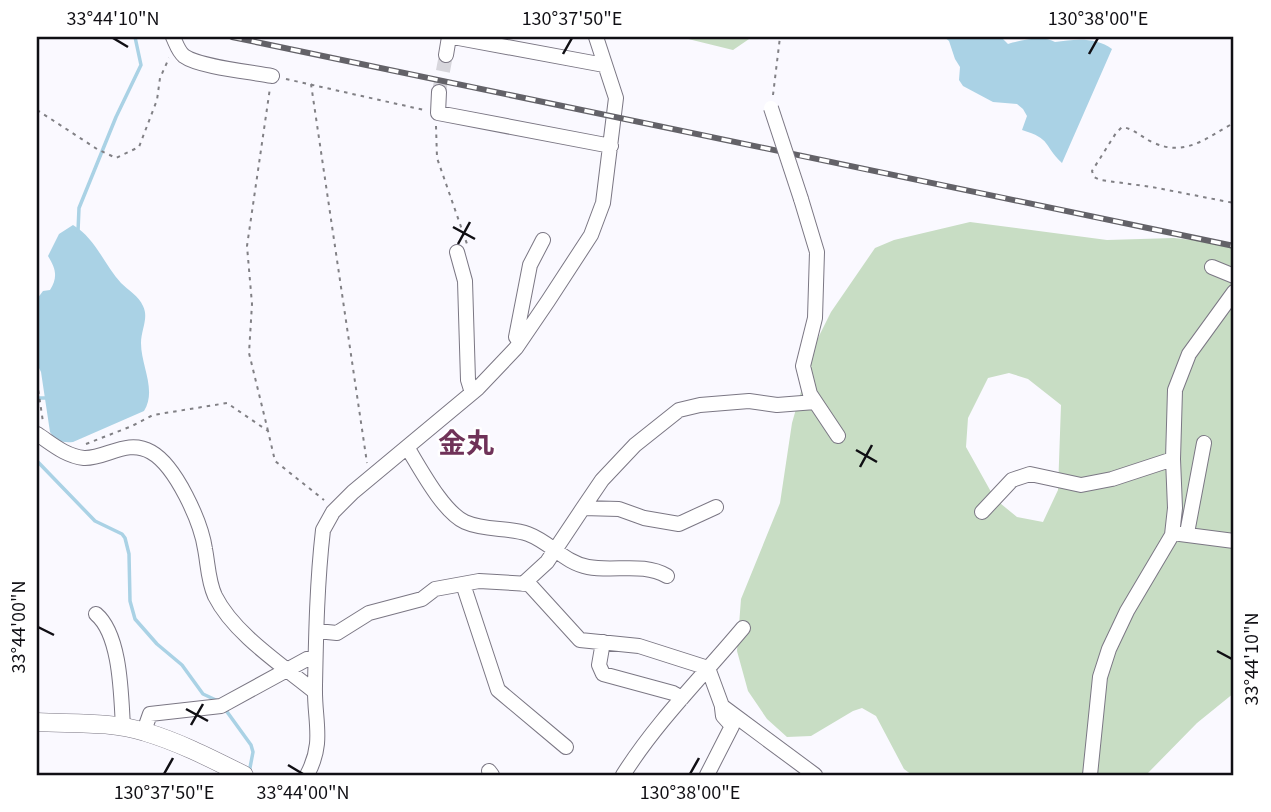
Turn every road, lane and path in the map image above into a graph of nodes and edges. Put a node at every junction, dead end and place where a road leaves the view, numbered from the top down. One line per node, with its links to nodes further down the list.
1 (451, 37): 5 (street); 6 (street)
2 (596, 37): 6 (street)
3 (780, 37): 10 (path)
4 (176, 43): 7 (street); 11 (path)
5 (446, 55)
6 (604, 65): 14 (street)
7 (272, 76): 8 (path); 25 (path)
8 (311, 83): 12 (path); 32 (path)
9 (439, 92): 12 (street)
10 (771, 108): 24 (street, bridge)
11 (37, 110)
12 (438, 113): 14 (street)
13 (1230, 125): 15 (path)
14 (611, 146): 21 (street)
15 (1234, 203)
16 (543, 240): 21 (street)
17 (457, 252): 23 (street)
18 (1212, 267): 19 (street)
19 (1234, 276)
20 (1234, 292): 31 (street)
21 (520, 342): 23 (street)
22 (37, 382): 27 (path)
23 (472, 393): 30 (street)
24 (815, 402): 26 (street); 34 (street)
25 (268, 431): 29 (path); 35 (path)
26 (838, 436)
27 (41, 437): 49 (street)
28 (1204, 443): 37 (street)
29 (78, 447)
30 (407, 447): 32 (street); 39 (street)
31 (1173, 459): 36 (street); 37 (street)
32 (369, 478): 35 (street)
33 (716, 507): 34 (street)
34 (583, 508): 39 (street)
35 (333, 512): 45 (street)
36 (982, 512)
37 (1180, 534): 38 (street); 62 (street)
38 (1234, 541)
39 (555, 550): 40 (street); 42 (street)
40 (667, 576)
41 (463, 584): 42 (street); 45 (street); 56 (street)
42 (523, 584): 46 (street)
43 (96, 614): 54 (street)
44 (743, 628): 48 (street)
45 (317, 631): 47 (street)
46 (603, 642): 48 (street); 51 (street)
47 (315, 658): 49 (street); 50 (street)
48 (708, 668): 51 (street); 52 (street)
49 (288, 670): 50 (street); 55 (street)
50 (314, 692): 58 (street)
51 (682, 698): 59 (street)
52 (722, 706): 60 (street); 61 (street)
53 (37, 722): 54 (main road)
54 (123, 727): 55 (main road)
55 (144, 731): 57 (main road)
56 (566, 747)
57 (244, 775)
58 (307, 775)
59 (623, 775)
60 (707, 775)
61 (816, 775)
62 (1090, 775)

